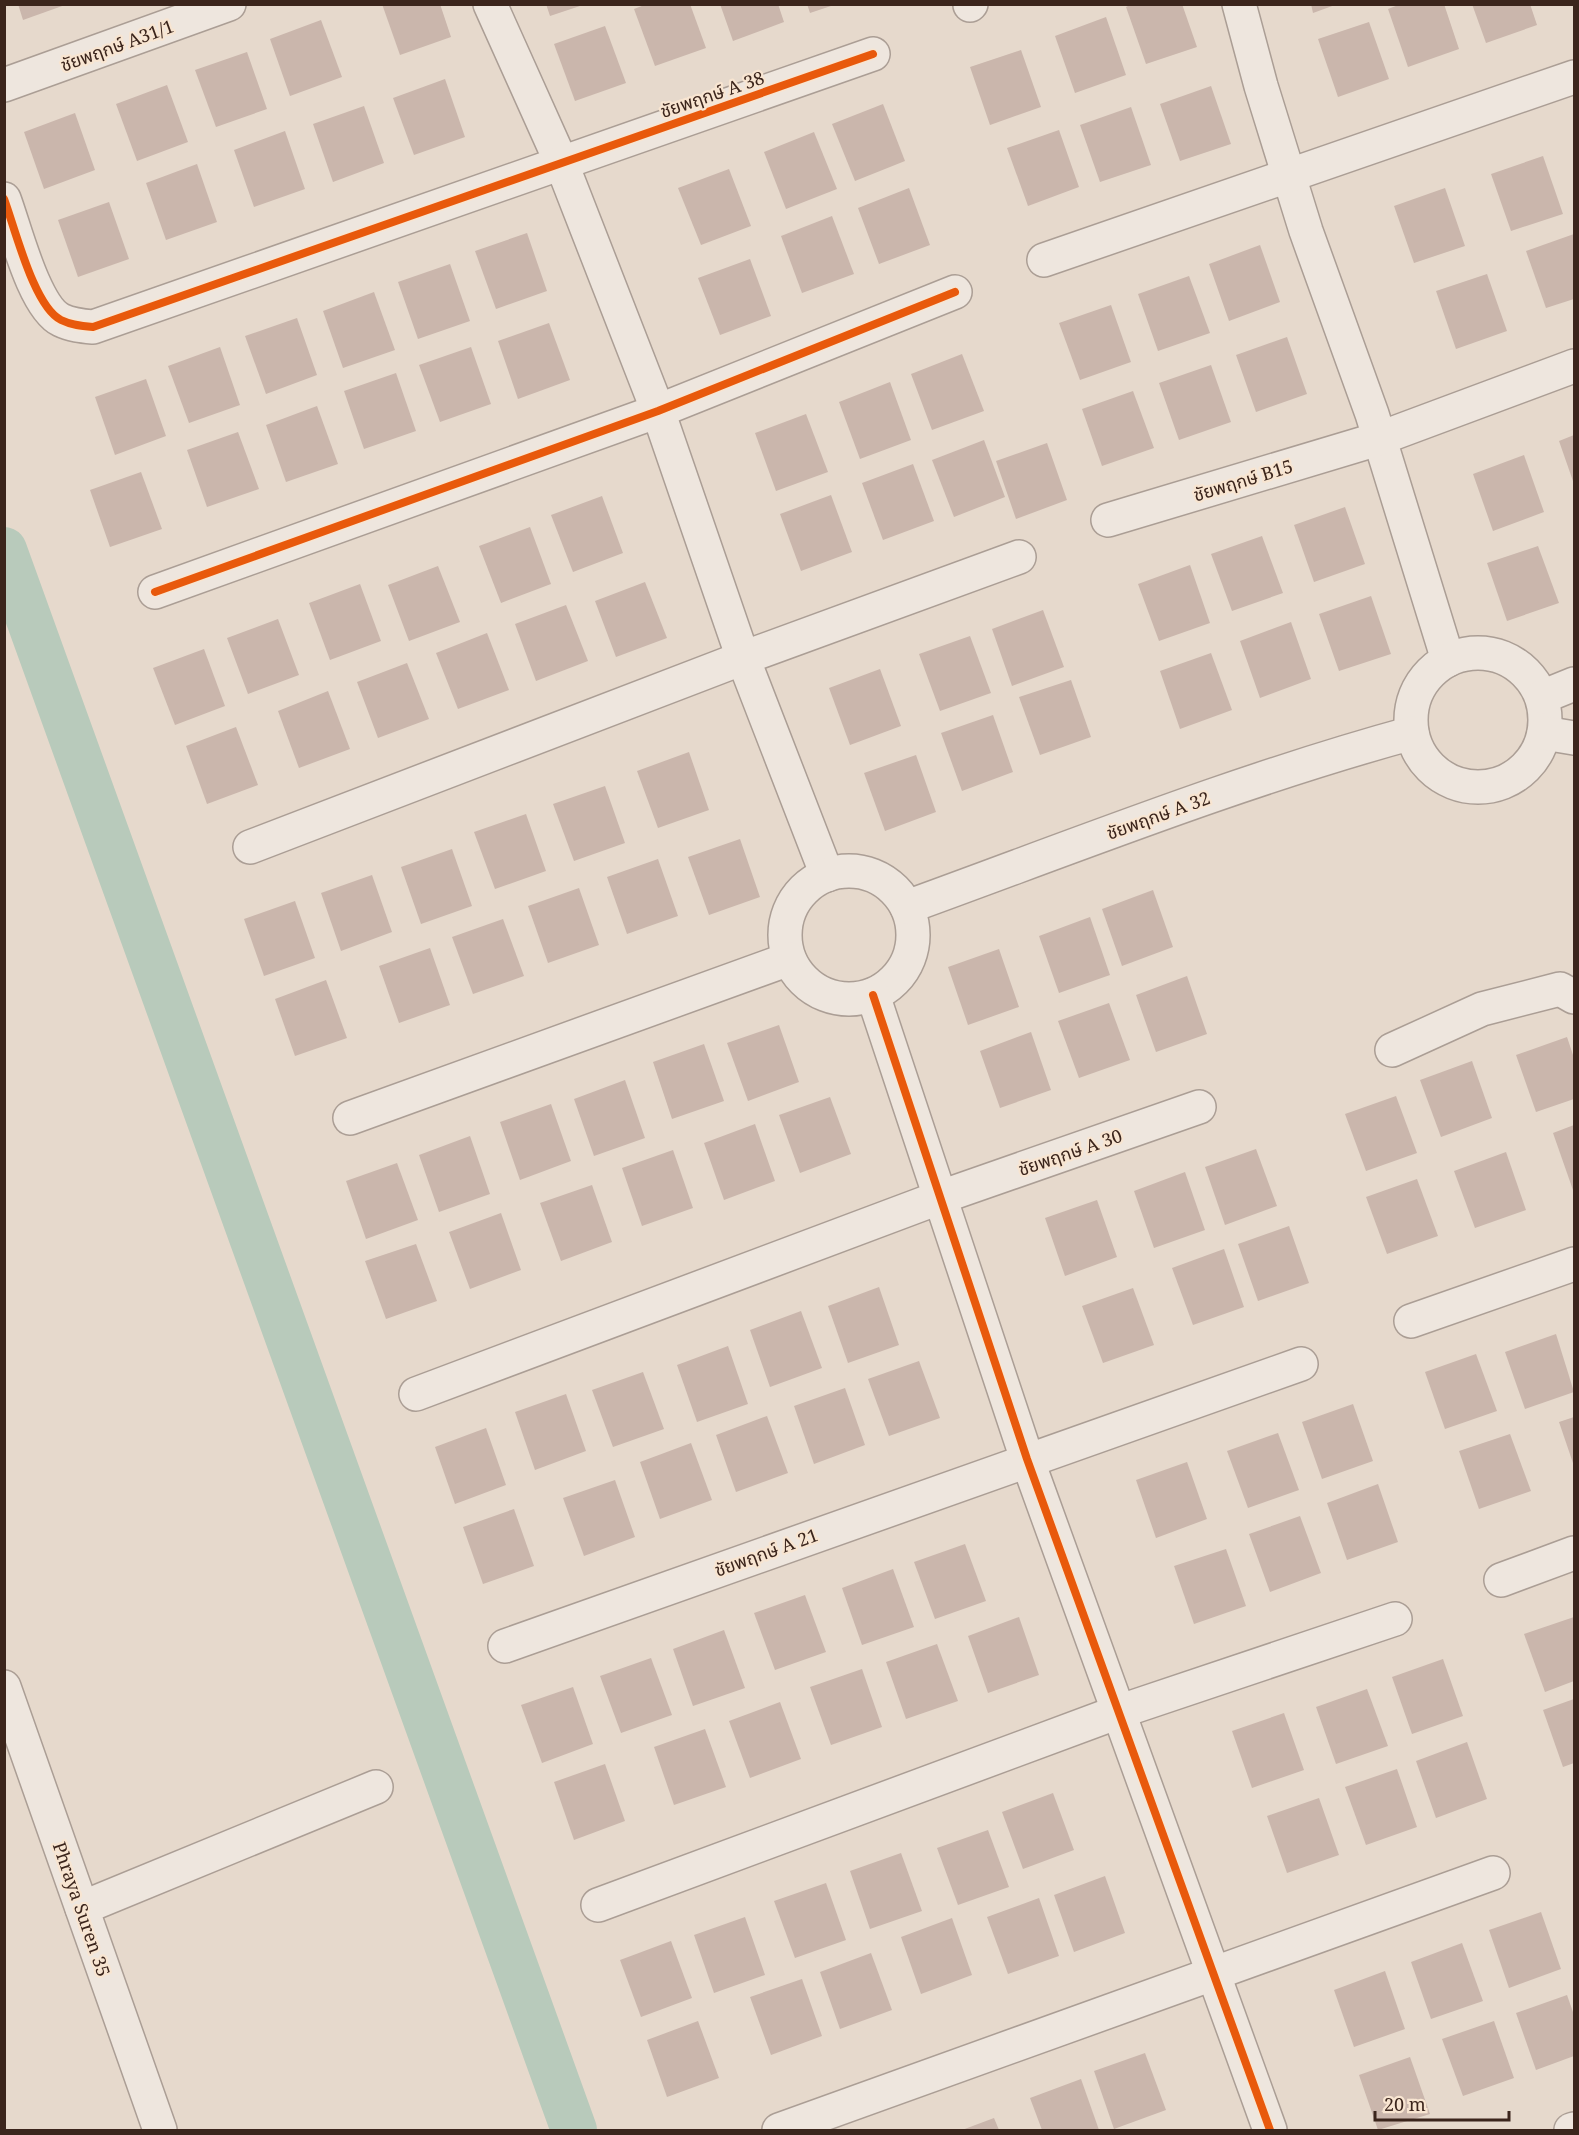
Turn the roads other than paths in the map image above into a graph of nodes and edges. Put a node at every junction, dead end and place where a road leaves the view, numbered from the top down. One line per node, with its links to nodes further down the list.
1 (229, 4): 6 (street, ชัยพฤกษ์ A31/1)
2 (490, 4): 7 (street)
3 (1239, 4): 8 (street)
4 (873, 54): 7 (street, ชัยพฤกษ์ A 38)
5 (1575, 77): 8 (street)
6 (4, 85)
7 (561, 162): 9 (street, ชัยพฤกษ์ A 38); 13 (street)
8 (1290, 177): 10 (street); 14 (street)
9 (4, 199)
10 (1044, 260)
11 (955, 292): 13 (street)
12 (1575, 366): 14 (street, ชัยพฤกษ์ B15)
13 (658, 411): 17 (street); 18 (street)
14 (1378, 439): 15 (street, ชัยพฤกษ์ B15); 19 (street)
15 (1108, 520)
16 (1019, 557): 18 (street)
17 (155, 592)
18 (743, 658): 24 (street); 25 (street)
19 (1448, 660): 21 (street); 22 (street)
20 (1575, 684): 21 (street)
21 (1542, 697): 23 (street)
22 (1412, 733): 23 (street); 26 (street, ชัยพฤกษ์ A 32)
23 (1559, 735)
24 (250, 847)
25 (827, 875): 26 (street); 27 (street)
26 (907, 907): 28 (street)
27 (789, 958): 28 (street); 32 (street)
28 (873, 994): 33 (street)
29 (1575, 998): 30 (street)
30 (1392, 1050)
31 (1199, 1107): 33 (street, ชัยพฤกษ์ A 30)
32 (350, 1118)
33 (941, 1197): 37 (street, ชัยพฤกษ์ A 30); 38 (street)
34 (1575, 1264): 35 (street)
35 (1411, 1321)
36 (1300, 1364): 38 (street, ชัยพฤกษ์ A 21)
37 (416, 1394)
38 (1027, 1459): 42 (street, ชัยพฤกษ์ A 21); 44 (street)
39 (1575, 1553): 40 (street)
40 (1501, 1581)
41 (1395, 1619): 44 (street)
42 (504, 1646)
43 (4, 1687): 48 (street, Phraya Suren 35)
44 (1119, 1712): 47 (street); 49 (street)
45 (376, 1786): 48 (street)
46 (1493, 1873): 49 (street)
47 (598, 1905)
48 (82, 1908): 50 (street, Phraya Suren 35)
49 (1213, 1973): 51 (street); 52 (street)
50 (160, 2130)
51 (779, 2130)
52 (1270, 2130)

